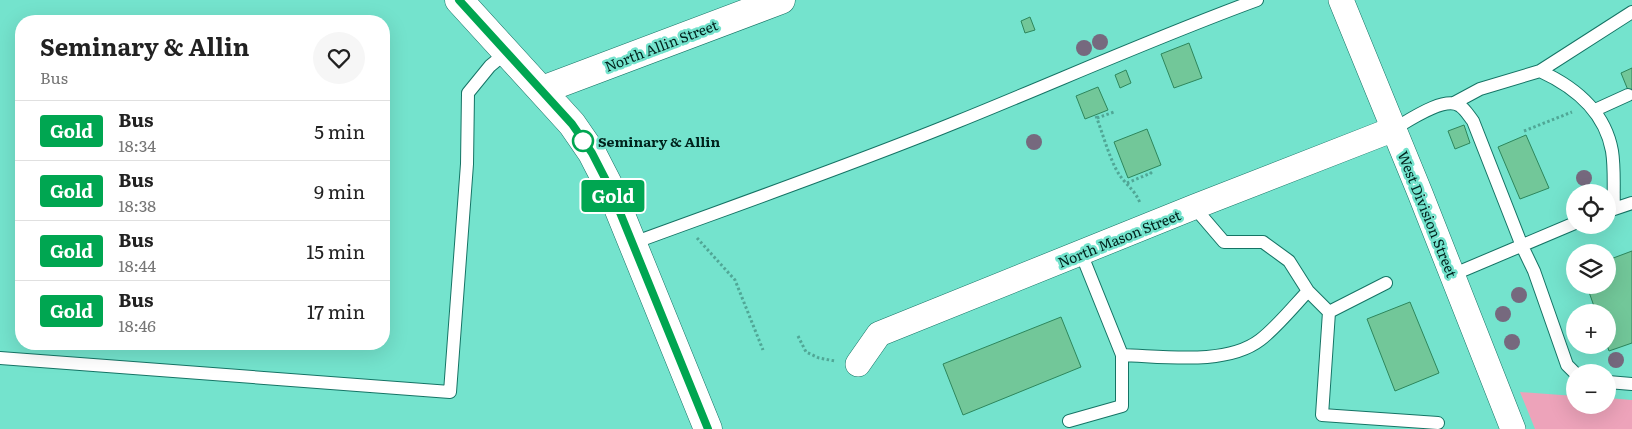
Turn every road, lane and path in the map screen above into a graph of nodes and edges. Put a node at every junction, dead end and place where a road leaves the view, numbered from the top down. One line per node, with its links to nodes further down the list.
1 (459, 0): 6 (street)
2 (781, 0): 8 (street, North Allin Street)
3 (1257, 0): 24 (lane)
4 (1342, 0): 13 (street, West Division Street)
5 (1632, 12): 7 (lane)
6 (507, 52): 8 (street); 34 (lane)
7 (1540, 71): 10 (lane); 11 (lane)
8 (542, 90): 24 (street)
9 (1628, 95): 11 (lane)
10 (1454, 103): 13 (lane); 25 (lane)
11 (1592, 107): 14 (path); 17 (lane)
12 (1114, 112): 16 (path)
13 (1394, 129): 20 (street, North Mason Street); 27 (street, West Division Street)
14 (1524, 131)
15 (1150, 172): 16 (path)
16 (1126, 183): 19 (path)
17 (1611, 184)
18 (1632, 203): 21 (lane)
19 (1140, 204)
20 (1194, 208): 26 (street, North Mason Street); 29 (lane)
21 (1616, 208)
22 (1566, 227): 25 (lane)
23 (696, 237): 32 (path)
24 (633, 243): 41 (street)
25 (1522, 246): 27 (lane); 36 (lane)
26 (1081, 253): 33 (lane); 35 (street, North Mason Street)
27 (1452, 275): 42 (street, West Division Street)
28 (1386, 283): 30 (lane)
29 (1308, 291): 30 (lane); 33 (lane)
30 (1329, 312): 40 (lane)
31 (798, 336): 35 (path)
32 (763, 350)
33 (1122, 355): 39 (lane)
34 (0, 358)
35 (858, 364)
36 (1566, 364)
37 (1616, 383): 38 (lane)
38 (1632, 384)
39 (1068, 421)
40 (1438, 423)
41 (708, 429)
42 (1514, 429)

